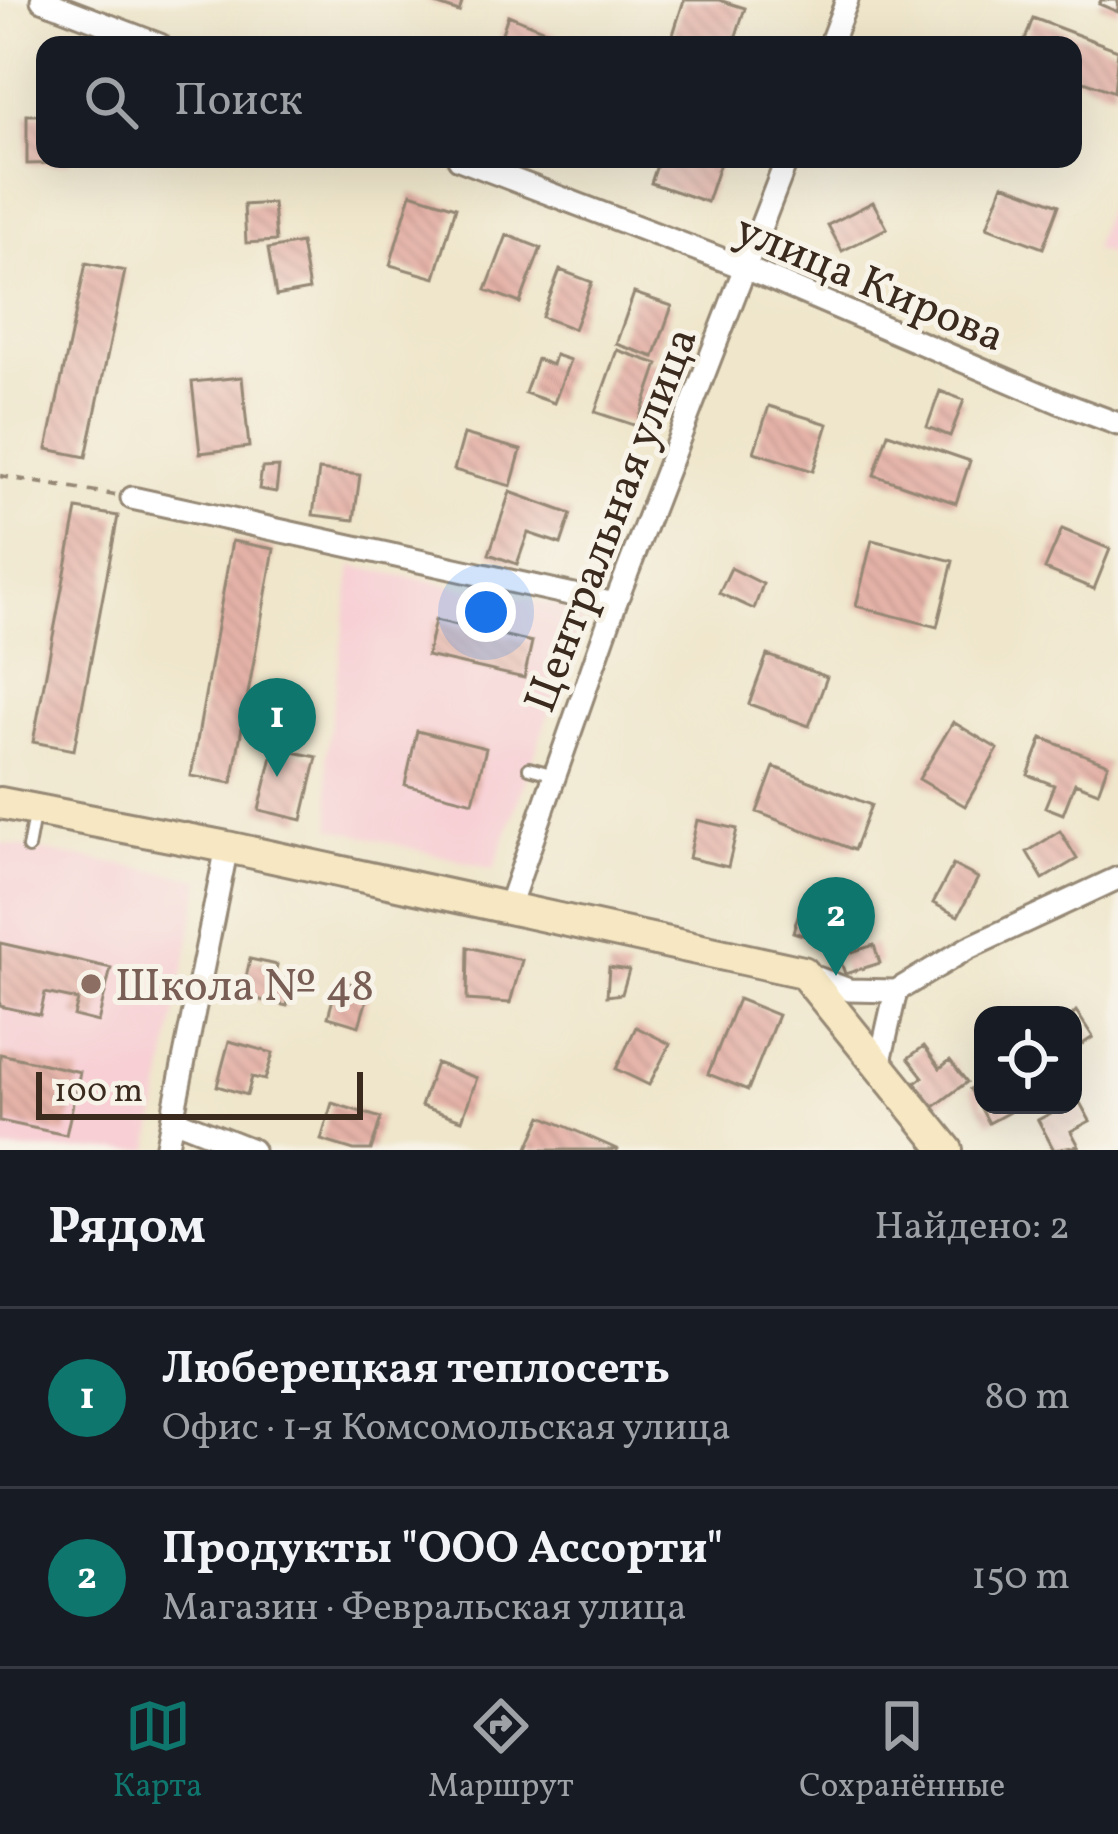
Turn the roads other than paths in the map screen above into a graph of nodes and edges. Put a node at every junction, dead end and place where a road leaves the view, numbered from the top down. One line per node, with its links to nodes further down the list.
1 (42, 0): 3 (street)
2 (847, 0): 4 (street)
3 (136, 36)
4 (833, 36)
5 (483, 168): 7 (street, улица Кирова)
6 (784, 168): 7 (street, Центральная улица)
7 (746, 268): 8 (street, улица Кирова); 10 (street, Центральная улица)
8 (1118, 424)
9 (132, 498): 10 (street)
10 (615, 604): 12 (street, Центральная улица)
11 (530, 768): 12 (lane)
12 (555, 775): 18 (street, Центральная улица)
13 (0, 803): 14 (main road)
14 (35, 810): 15 (lane); 16 (main road)
15 (28, 848)
16 (227, 848): 18 (main road); 22 (street)
17 (1118, 878): 20 (street)
18 (508, 909): 19 (main road)
19 (803, 972): 20 (street); 21 (main road)
20 (896, 991): 21 (street)
21 (879, 1066): 25 (main road)
22 (173, 1119): 23 (street); 24 (street)
23 (166, 1150)
24 (252, 1150)
25 (947, 1150)

